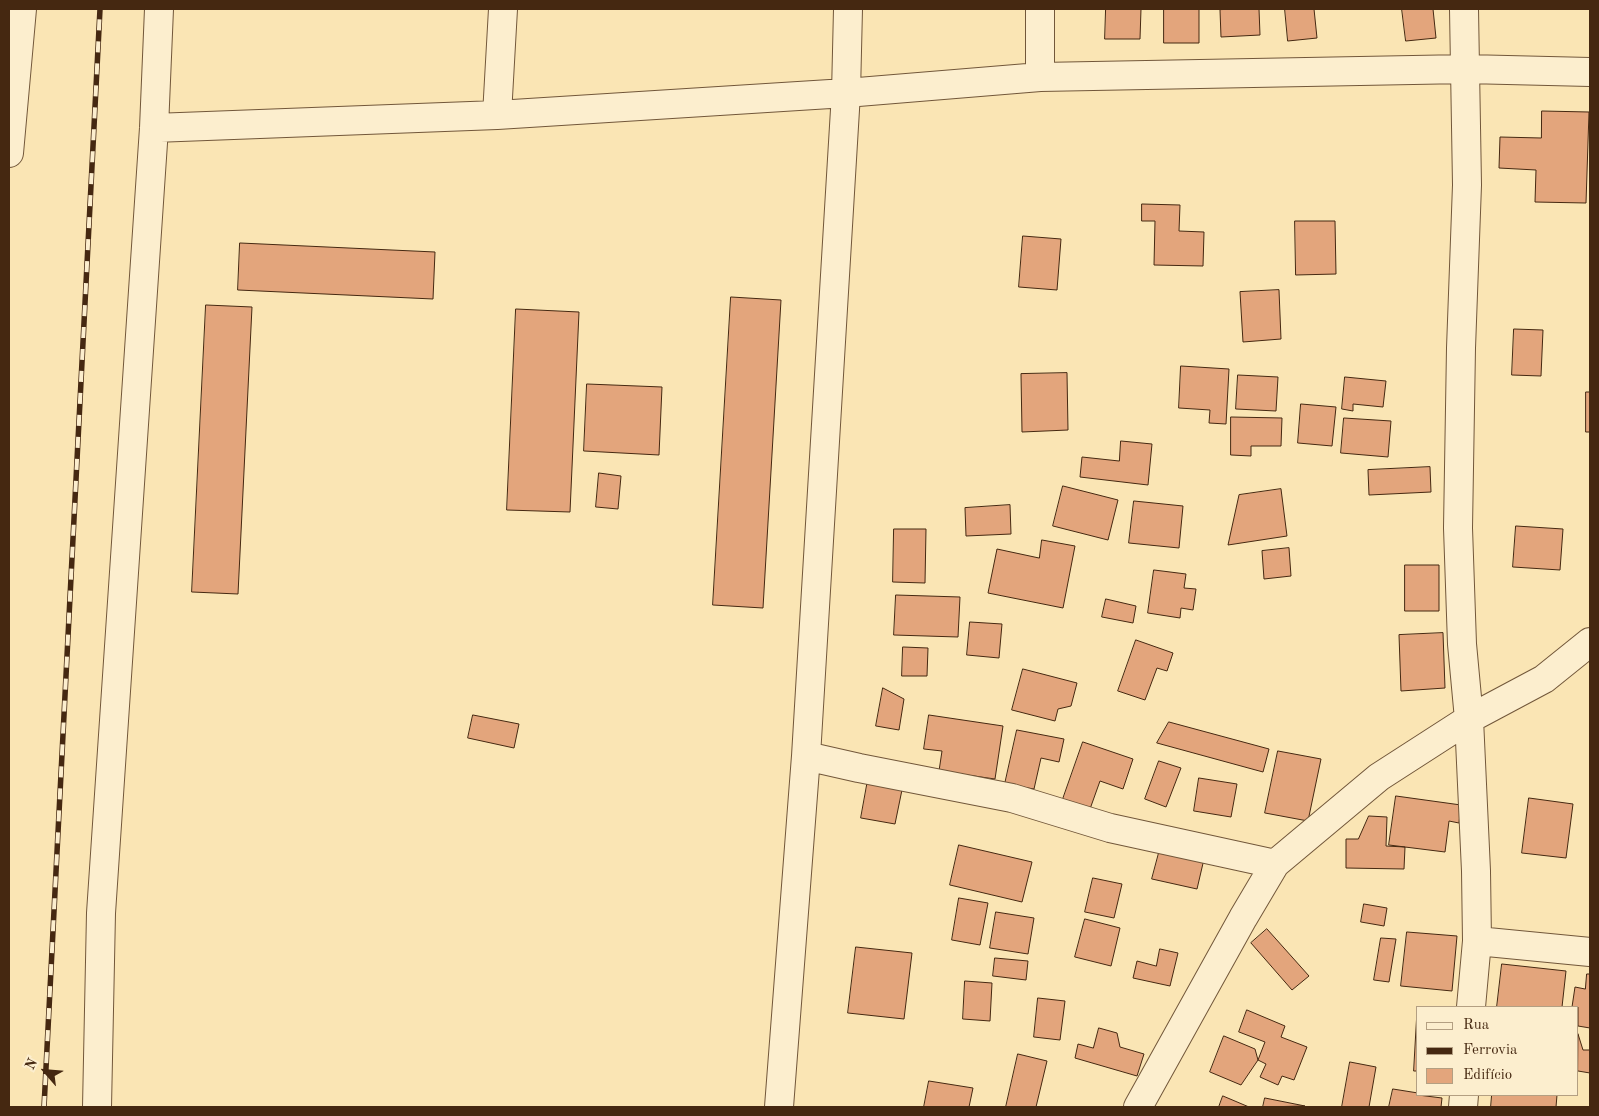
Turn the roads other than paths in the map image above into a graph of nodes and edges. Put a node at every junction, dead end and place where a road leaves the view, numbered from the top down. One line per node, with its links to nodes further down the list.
1 (22, 9): 13 (street)
2 (159, 9): 12 (street)
3 (503, 9): 11 (street)
4 (848, 9): 10 (street)
5 (1040, 9): 9 (street)
6 (1464, 9): 7 (street)
7 (1466, 69): 8 (street); 9 (street); 15 (street)
8 (1590, 72)
9 (1040, 76): 10 (street)
10 (846, 93): 11 (street); 16 (street)
11 (497, 115): 12 (street)
12 (154, 128): 21 (street)
13 (9, 153)
14 (1590, 642): 15 (street)
15 (1469, 718): 17 (street); 18 (street)
16 (806, 756): 17 (street); 22 (street)
17 (1275, 864): 23 (street)
18 (1477, 941): 19 (street); 20 (street)
19 (1590, 952)
20 (1471, 1006)
21 (97, 1107)
22 (779, 1107)
23 (1138, 1107)

